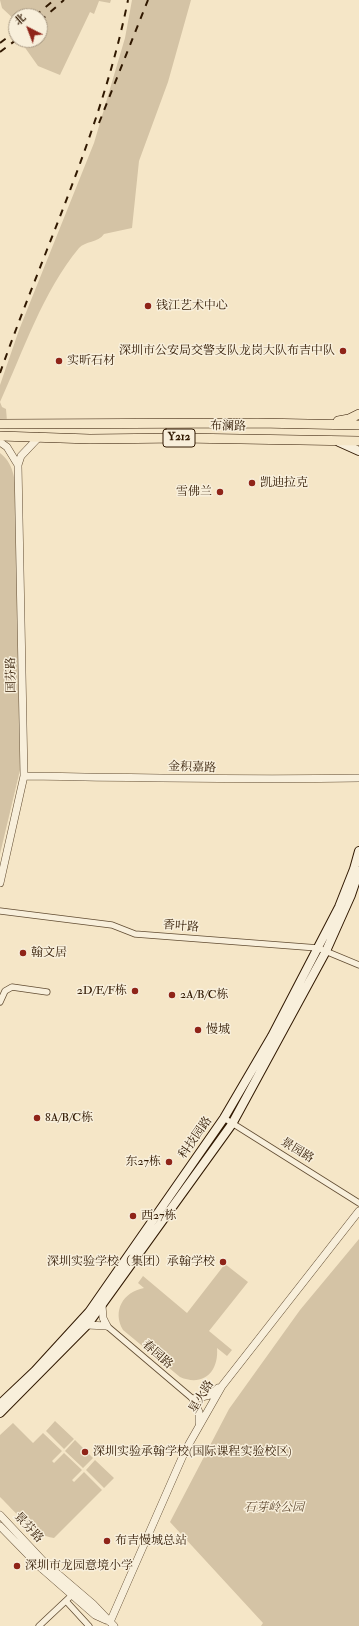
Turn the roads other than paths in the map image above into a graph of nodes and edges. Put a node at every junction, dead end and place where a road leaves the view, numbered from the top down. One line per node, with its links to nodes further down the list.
1 (359, 414): 3 (main road)
2 (0, 424): 3 (main road, 布澜路 / Y212)
3 (322, 425): 4 (main road, 布澜路 / Y212)
4 (343, 425): 5 (main road, 布澜路 / Y212); 8 (main road)
5 (359, 425)
6 (0, 436): 7 (main road, 布澜路 / Y212)
7 (39, 437): 8 (main road, 布澜路 / Y212); 12 (street)
8 (338, 440): 9 (main road, 布澜路 / Y212); 11 (main road)
9 (359, 441)
10 (0, 442): 12 (street)
11 (359, 451)
12 (18, 465): 13 (street, 国芬路)
13 (24, 776): 14 (street, 金积嘉路); 17 (street, 国芬路)
14 (359, 778)
15 (359, 851): 19 (main road, 科技园路)
16 (359, 871): 20 (main road, 科技园路)
17 (0, 883)
18 (0, 911): 19 (street, 香叶路)
19 (318, 948): 20 (street, 香叶路); 24 (main road, 科技园路)
20 (326, 951): 21 (street, 香叶路); 25 (main road, 科技园路)
21 (359, 965)
22 (47, 992): 23 (street)
23 (0, 1002)
24 (224, 1118): 25 (street, 景园路); 33 (main road, 科技园路)
25 (232, 1124): 26 (street, 景园路); 28 (main road, 科技园路)
26 (359, 1203)
27 (359, 1210): 31 (street, 星火路)
28 (102, 1305): 29 (main road, 科技园路); 30 (street)
29 (87, 1325): 30 (street); 34 (main road, 科技园路)
30 (108, 1326): 32 (street, 春园路)
31 (222, 1386): 32 (street); 35 (street, 星火路)
32 (193, 1399): 35 (street)
33 (0, 1404)
34 (0, 1414)
35 (198, 1424): 40 (street, 星火路)
36 (0, 1515): 40 (street, 景芬路)
37 (0, 1526): 38 (street, 景芬路)
38 (72, 1595): 39 (street); 40 (street, 景芬路)
39 (66, 1601): 41 (street); 42 (street)
40 (112, 1624)
41 (39, 1626)
42 (89, 1626)

